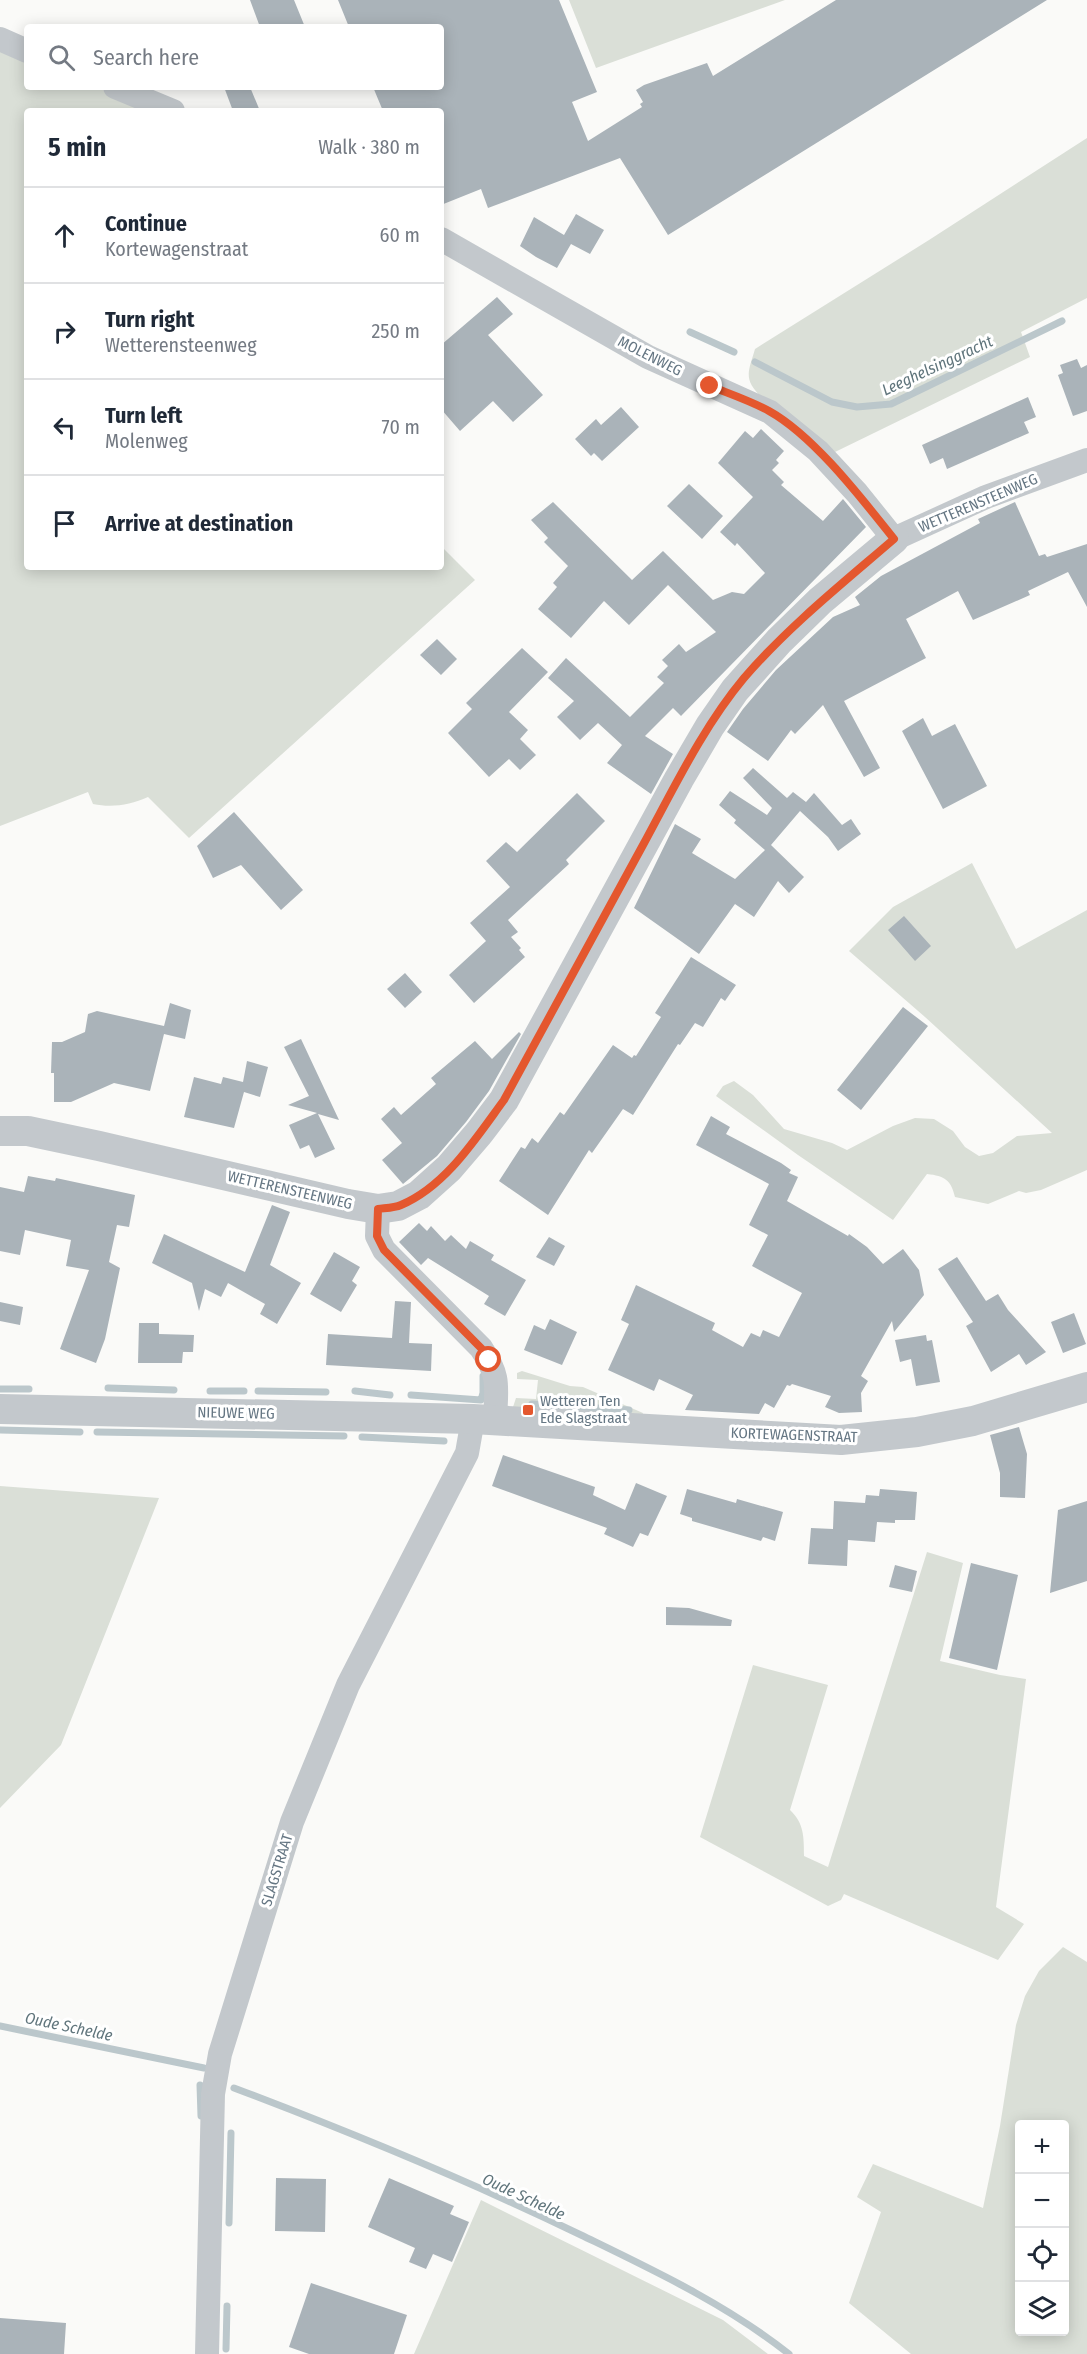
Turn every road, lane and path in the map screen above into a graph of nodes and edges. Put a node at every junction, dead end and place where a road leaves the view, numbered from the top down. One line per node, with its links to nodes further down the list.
1 (0, 39): 2 (street)
2 (24, 50)
3 (122, 90): 4 (street)
4 (166, 108)
5 (444, 242): 7 (street, MOLENWEG)
6 (1087, 460): 7 (street, WETTERENSTEENWEG)
7 (894, 539): 9 (street, WETTERENSTEENWEG)
8 (0, 1131): 9 (street, WETTERENSTEENWEG)
9 (378, 1209): 12 (street)
10 (1087, 1387): 12 (street, KORTEWAGENSTRAAT)
11 (0, 1410): 12 (street, NIEUWE WEG)
12 (484, 1420): 13 (street, SLAGSTRAAT)
13 (207, 2354)

